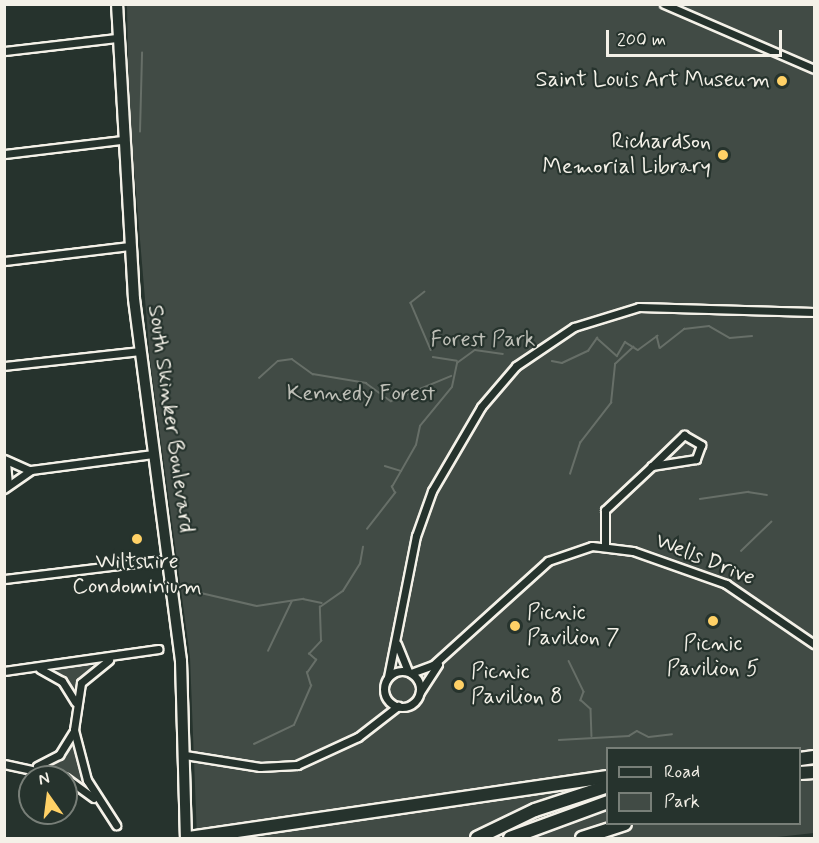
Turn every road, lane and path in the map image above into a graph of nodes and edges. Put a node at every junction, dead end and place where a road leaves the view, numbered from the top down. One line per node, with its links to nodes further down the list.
1 (117, 4): 3 (main road, South Skinker Boulevard)
2 (664, 4): 5 (street)
3 (117, 38): 4 (street); 6 (main road, South Skinker Boulevard)
4 (4, 51)
5 (814, 69)
6 (121, 140): 7 (street); 8 (main road, South Skinker Boulevard)
7 (4, 154)
8 (130, 246): 9 (street); 11 (main road, South Skinker Boulevard)
9 (4, 261)
10 (814, 312): 21 (street)
11 (139, 351): 12 (street); 13 (main road, South Skinker Boulevard)
12 (4, 366)
13 (153, 454): 16 (street); 19 (main road, South Skinker Boulevard)
14 (4, 459): 16 (street); 17 (street)
15 (652, 466): 15 (street); 18 (street)
16 (31, 470): 17 (street)
17 (6, 487)
18 (604, 545): 22 (street, Wells Drive); 24 (street, Wells Drive)
19 (169, 559): 20 (street); 34 (main road, South Skinker Boulevard)
20 (4, 579)
21 (397, 638): 28 (street); 29 (street)
22 (814, 644)
23 (158, 650): 25 (street)
24 (443, 657): 28 (street, Wells Drive); 30 (street, Wells Drive)
25 (109, 660): 26 (street); 31 (street)
26 (38, 668): 27 (street); 31 (street)
27 (4, 671)
28 (409, 672): 29 (street); 30 (street)
29 (388, 677): 32 (street)
30 (419, 693): 32 (street)
31 (75, 702): 33 (street)
32 (398, 706): 34 (street)
33 (74, 730): 35 (street); 39 (street)
34 (185, 755): 43 (main road, South Skinker Boulevard)
35 (39, 765)
36 (606, 777): 43 (highway)
37 (78, 787): 39 (street)
38 (606, 787): 44 (highway)
39 (98, 801): 41 (street)
40 (606, 803): 45 (highway)
41 (116, 825)
42 (623, 825): 46 (highway)
43 (187, 838)
44 (477, 838)
45 (510, 838)
46 (582, 838)

